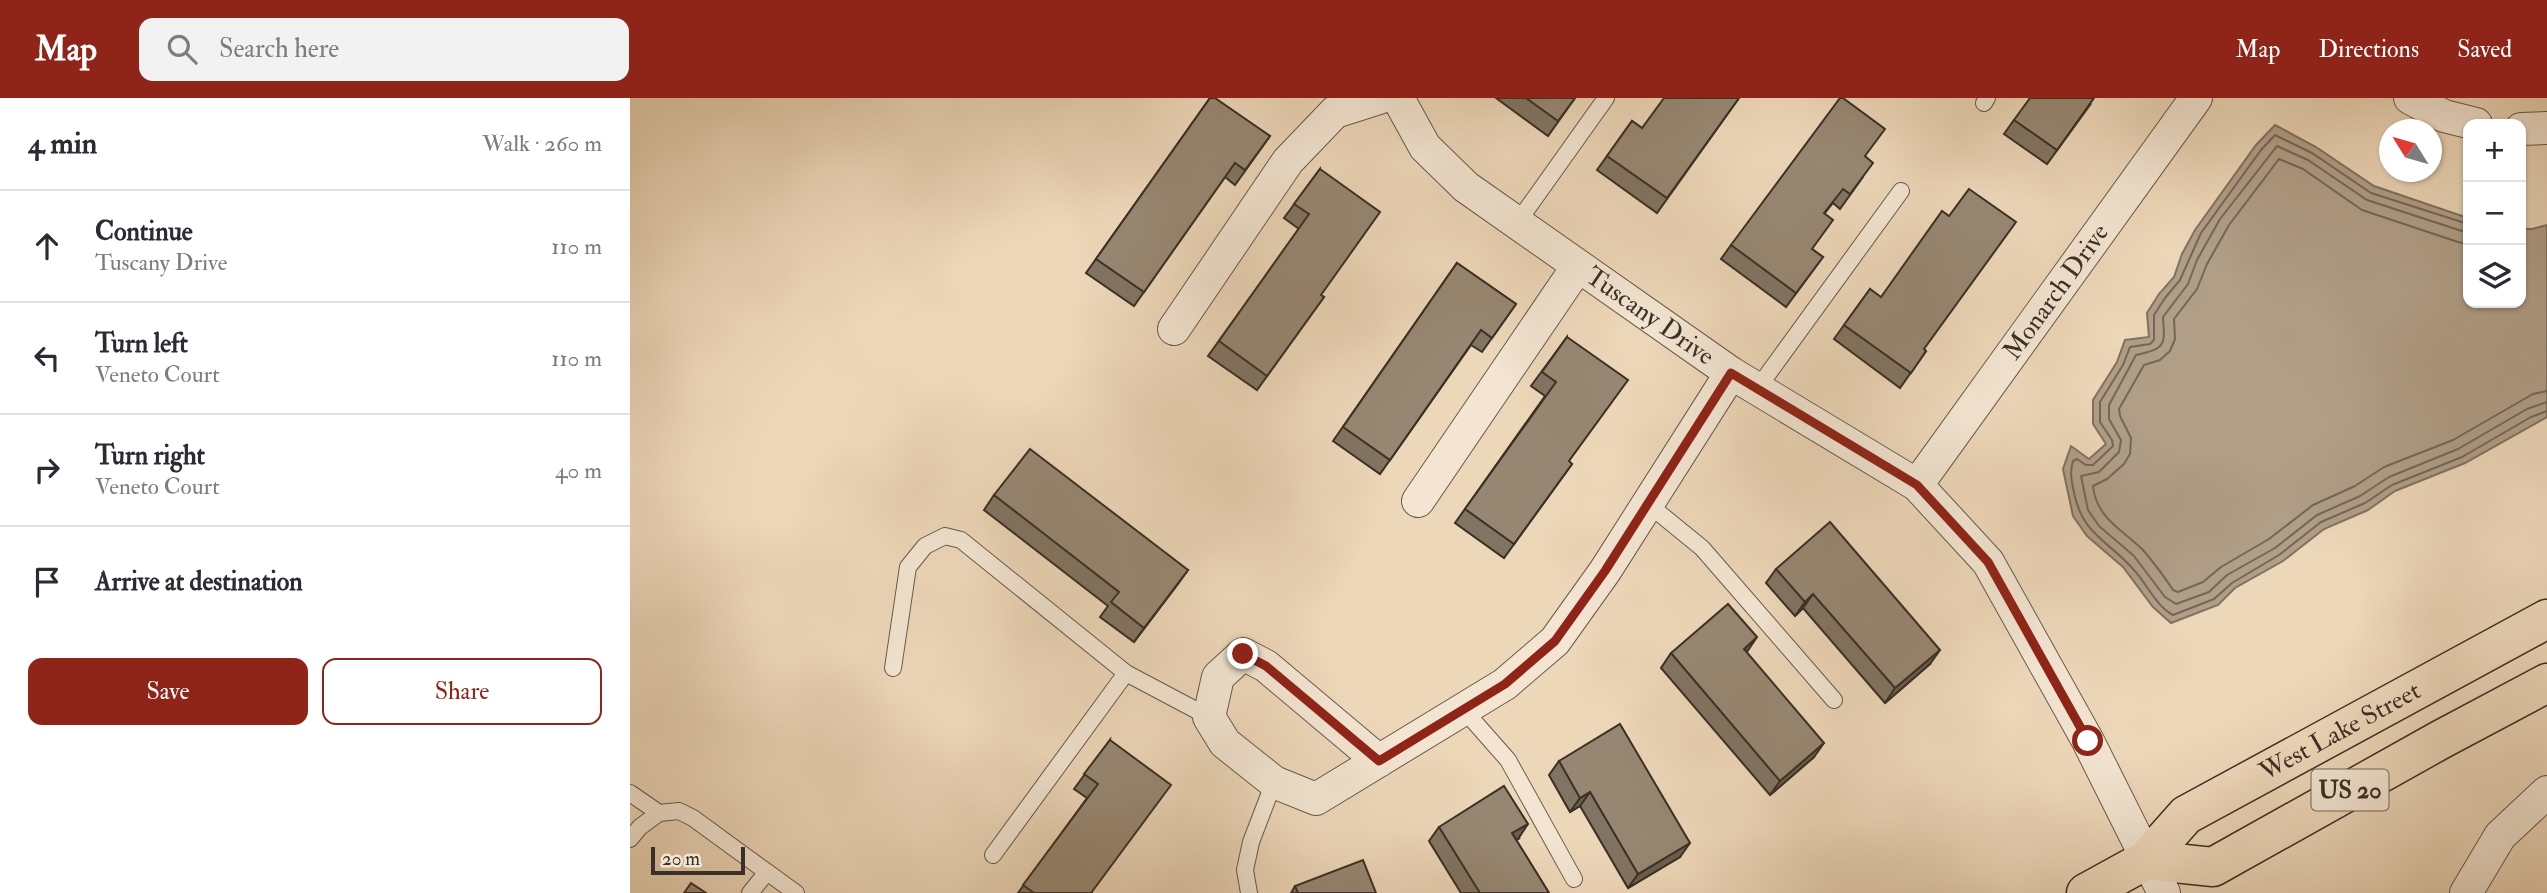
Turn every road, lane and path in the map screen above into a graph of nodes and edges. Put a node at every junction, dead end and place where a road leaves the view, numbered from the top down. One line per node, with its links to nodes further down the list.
1 (1379, 98): 12 (street)
2 (1398, 98): 10 (street, Tuscany Drive)
3 (1606, 98): 10 (lane)
4 (2196, 98): 14 (street, Monarch Drive)
5 (2410, 98): 6 (street)
6 (2463, 121)
7 (2547, 128): 8 (street)
8 (2526, 129)
9 (1901, 191): 13 (lane)
10 (1517, 223): 11 (street, Tuscany Drive)
11 (1578, 266): 13 (street, Tuscany Drive); 15 (street)
12 (1174, 329)
13 (1744, 381): 14 (street, Tuscany Drive); 16 (street)
14 (1917, 485): 32 (street, Tuscany Drive)
15 (1418, 501)
16 (1648, 504): 21 (lane); 22 (street)
17 (2547, 619): 32 (highway, West Lake Street / US 20)
18 (893, 668): 19 (lane)
19 (1126, 673): 23 (lane); 30 (lane)
20 (2547, 683): 32 (highway, US 20)
21 (1834, 700)
22 (1463, 709): 24 (street); 33 (lane)
23 (1209, 717): 24 (street); 25 (street)
24 (1379, 761): 25 (street)
25 (1274, 782): 36 (lane)
26 (2547, 792): 38 (street)
27 (630, 793): 28 (lane)
28 (659, 813): 29 (lane); 31 (lane)
29 (630, 839)
30 (993, 855)
31 (767, 872): 34 (lane); 35 (lane)
32 (2155, 877): 37 (highway, West Lake Street / US 20)
33 (1574, 879)
34 (750, 893)
35 (796, 893)
36 (1249, 893)
37 (2086, 893)
38 (2466, 893)

